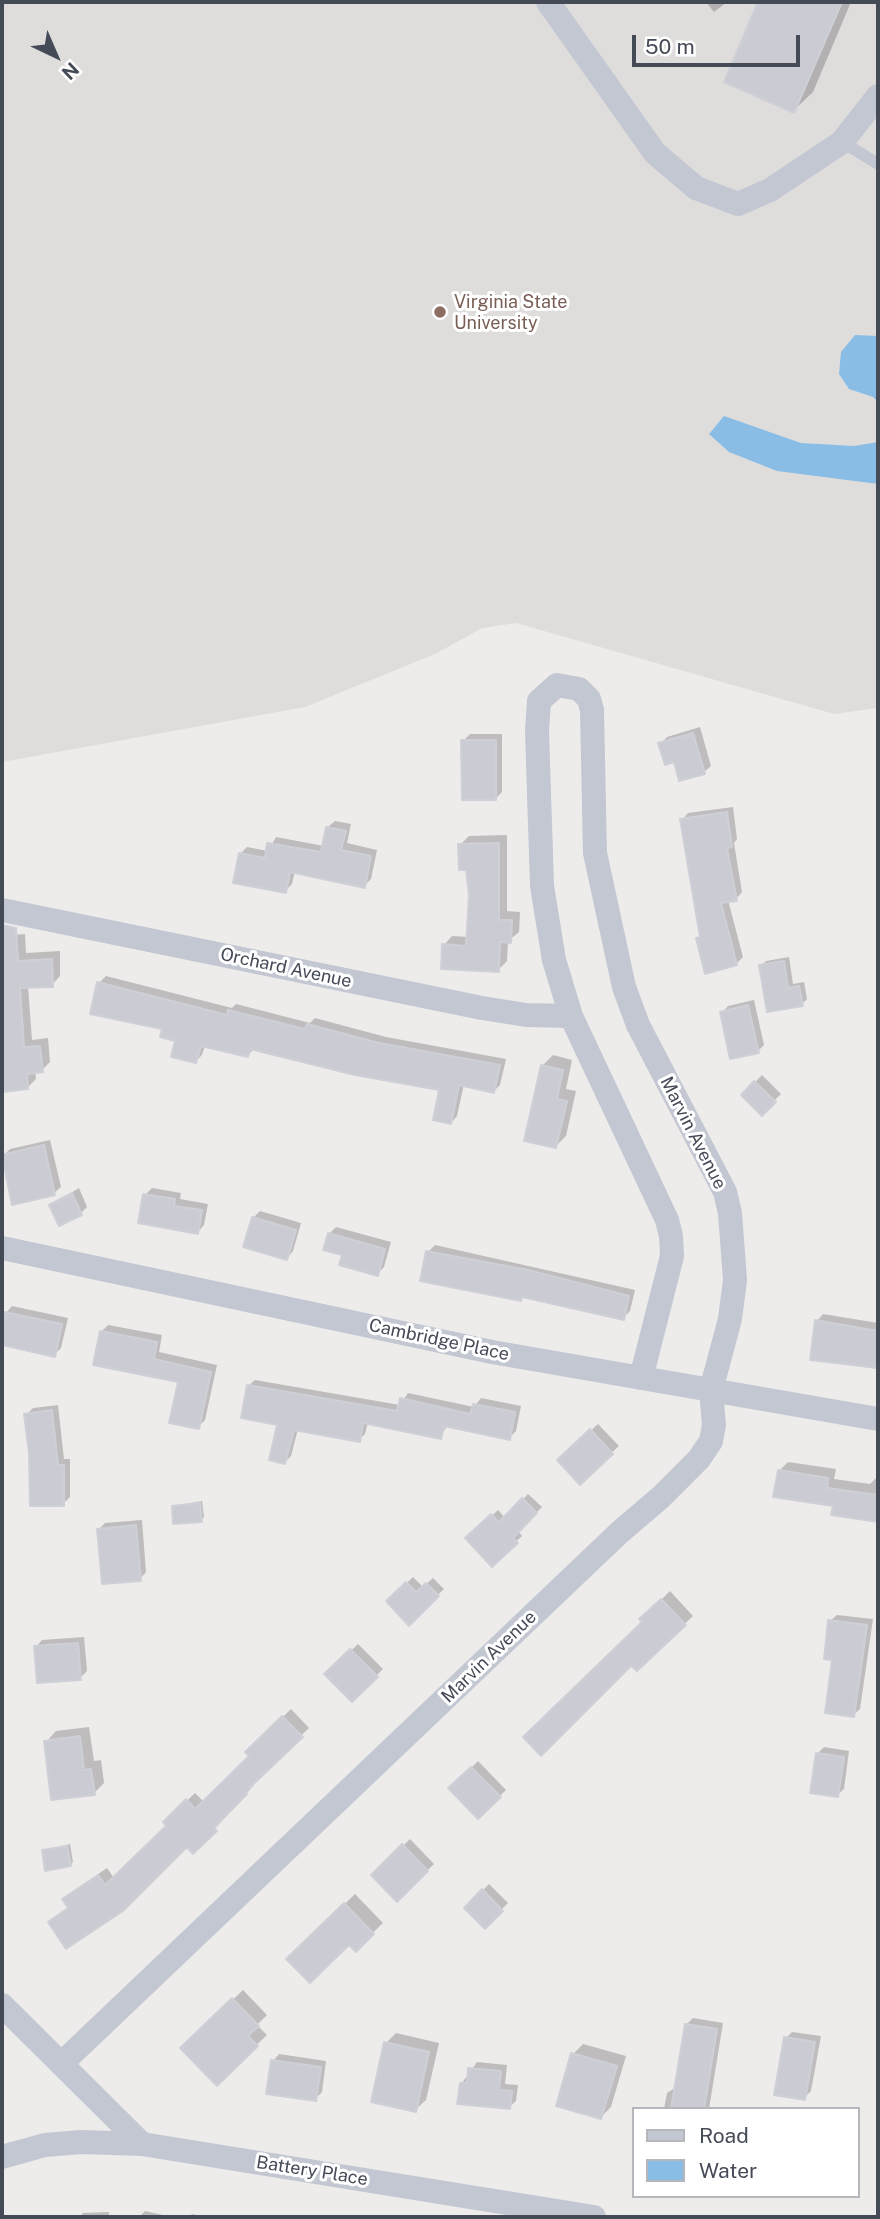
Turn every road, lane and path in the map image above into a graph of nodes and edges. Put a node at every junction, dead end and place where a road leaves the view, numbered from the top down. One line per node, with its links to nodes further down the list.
1 (548, 2): 3 (street)
2 (878, 96): 3 (street)
3 (842, 142): 4 (lane)
4 (878, 164)
5 (2, 909): 6 (street, Orchard Avenue)
6 (571, 1016): 8 (street, Marvin Avenue); 9 (street, Marvin Avenue)
7 (2, 1248): 8 (street, Cambridge Place)
8 (641, 1378): 9 (street, Cambridge Place)
9 (710, 1390): 10 (street, Cambridge Place); 12 (street, Marvin Avenue)
10 (878, 1419)
11 (2, 2005): 12 (street)
12 (61, 2064): 13 (street)
13 (142, 2144): 14 (street); 15 (street, Battery Place)
14 (2, 2157)
15 (594, 2217)

